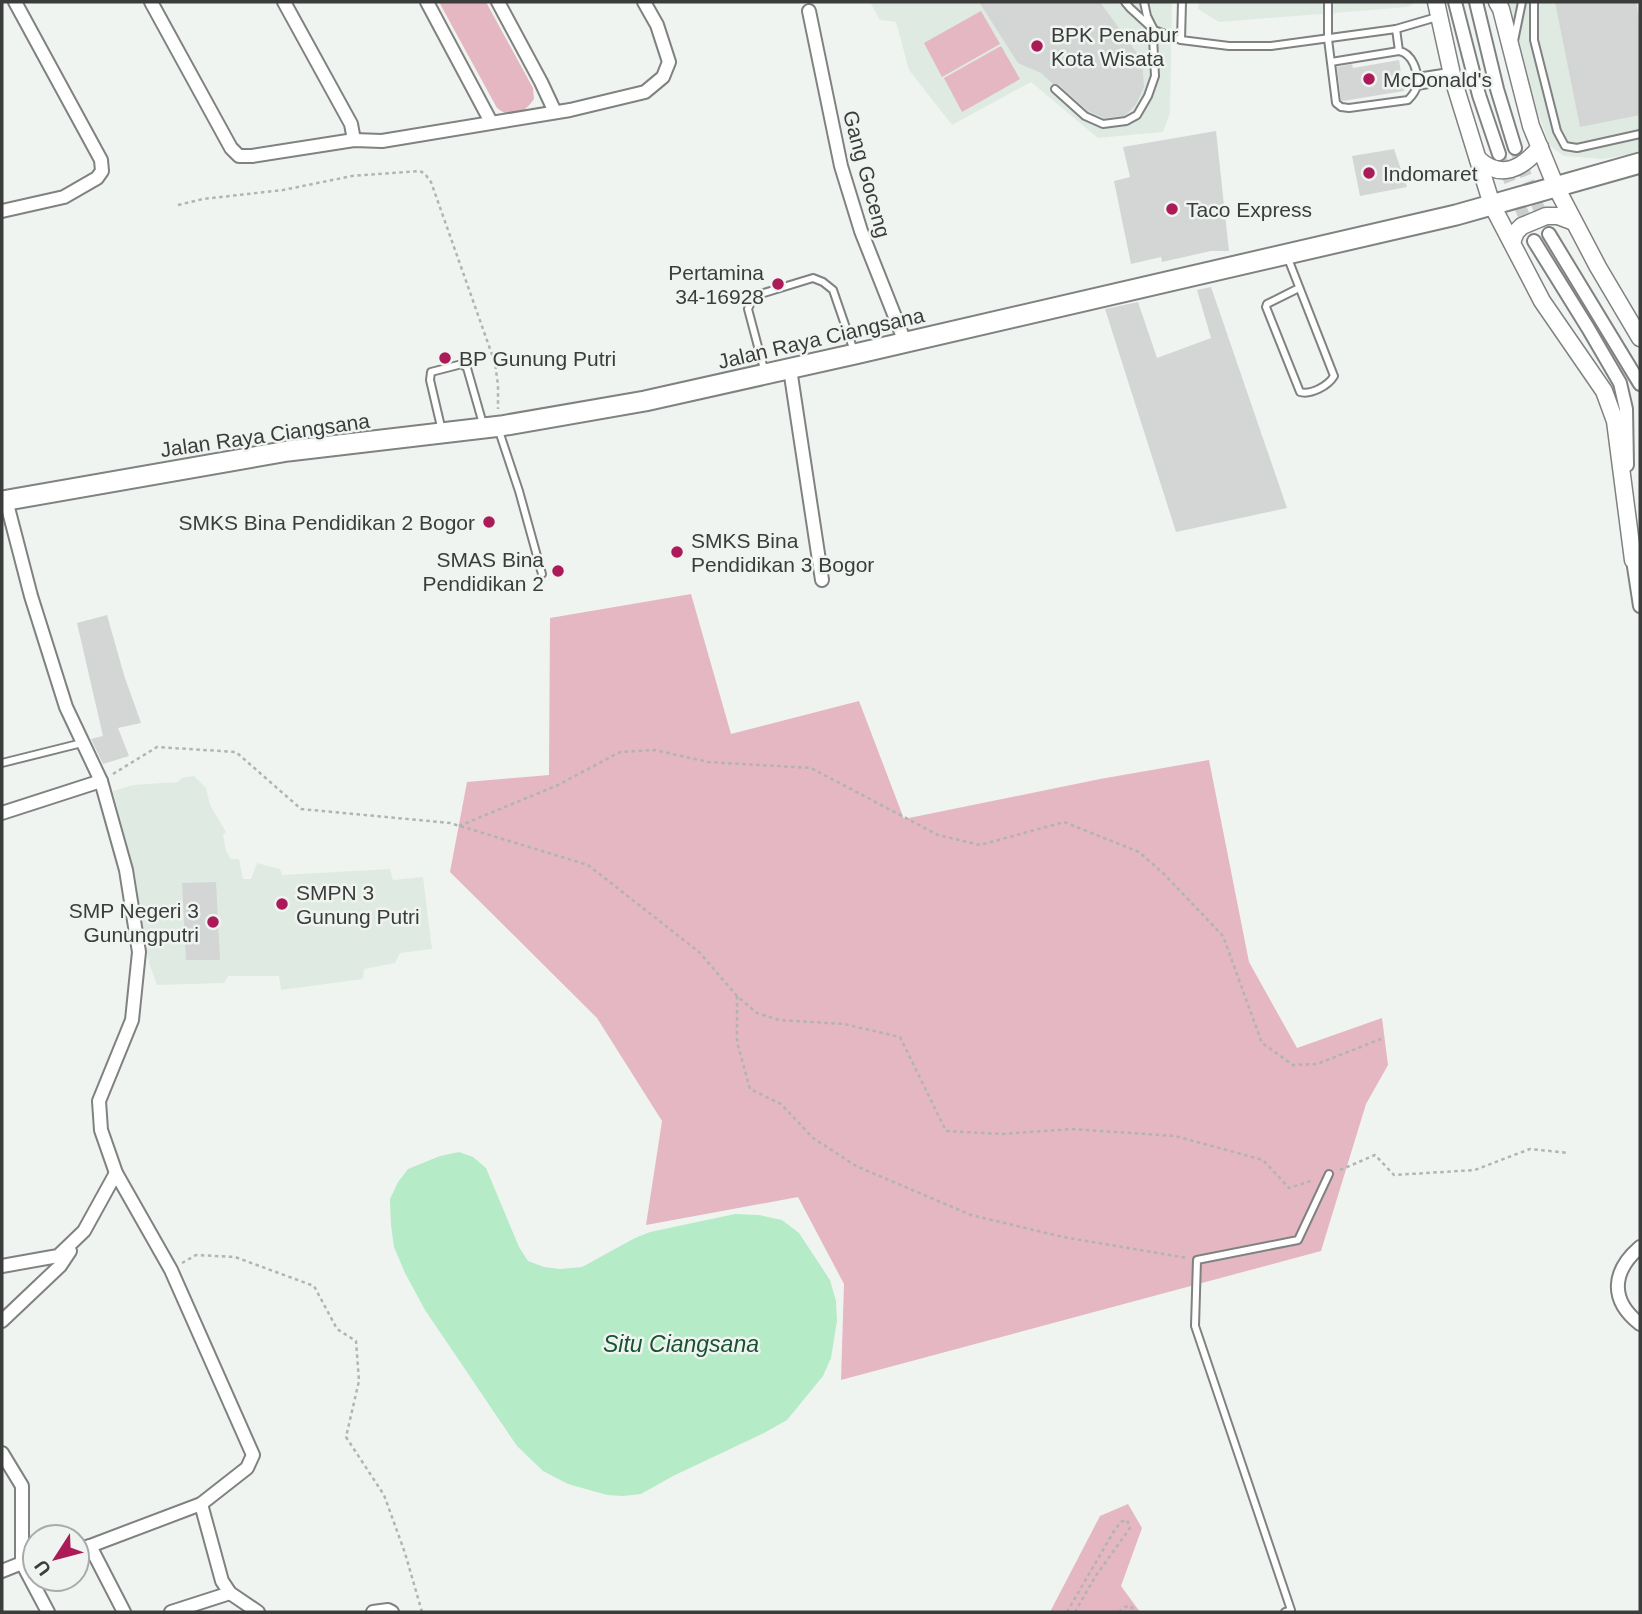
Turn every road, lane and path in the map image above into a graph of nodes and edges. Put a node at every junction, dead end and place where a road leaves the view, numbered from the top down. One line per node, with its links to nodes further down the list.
1 (15, 2): 41 (street)
2 (151, 2): 32 (street)
3 (284, 2): 32 (street)
4 (427, 2): 30 (street)
5 (498, 2): 29 (street)
6 (644, 2): 29 (street)
7 (1125, 2): 19 (lane)
8 (1144, 2): 19 (lane)
9 (1182, 2): 21 (lane)
10 (1328, 2): 20 (lane)
11 (1455, 2): 35 (street)
12 (1476, 2): 34 (street)
13 (1497, 2): 23 (street)
14 (1522, 2): 23 (lane)
15 (1534, 2): 31 (lane)
16 (1437, 9): 18 (lane); 25 (street)
17 (809, 10): 49 (street, Gang Goceng)
18 (1396, 29): 20 (lane); 22 (lane)
19 (1154, 30): 21 (lane); 28 (lane)
20 (1328, 39): 21 (lane); 24 (lane)
21 (1181, 40)
22 (1399, 51): 24 (lane); 26 (lane)
23 (1511, 52): 33 (street)
24 (1331, 62): 27 (lane)
25 (1452, 76): 26 (lane); 27 (lane); 36 (street)
26 (1417, 77): 27 (lane)
27 (1417, 86)
28 (1055, 89)
29 (555, 112): 30 (street)
30 (491, 122): 32 (street)
31 (1640, 134)
32 (354, 139)
33 (1540, 147): 36 (street); 38 (street)
34 (1515, 148)
35 (1499, 154)
36 (1478, 159): 40 (street)
37 (1640, 163): 38 (main road, Jalan Raya Ciangsana)
38 (1556, 187): 40 (main road, Jalan Raya Ciangsana); 42 (street)
39 (178, 205): 54 (path)
40 (1492, 205): 45 (street); 46 (main road, Jalan Raya Ciangsana)
41 (2, 211)
42 (1574, 222): 45 (street); 48 (street)
43 (1549, 234): 53 (street)
44 (1534, 241): 57 (street)
45 (1512, 242): 57 (street)
46 (1287, 255): 47 (lane); 49 (main road, Jalan Raya Ciangsana)
47 (1299, 288): 47 (lane)
48 (1640, 338)
49 (905, 342): 50 (main road, Jalan Raya Ciangsana)
50 (855, 354): 51 (main road, Jalan Raya Ciangsana); 52 (lane)
51 (790, 369): 52 (main road, Jalan Raya Ciangsana); 60 (street)
52 (766, 375): 54 (main road, Jalan Raya Ciangsana)
53 (1640, 384)
54 (494, 427): 55 (main road, Jalan Raya Ciangsana); 55 (lane); 59 (lane)
55 (443, 433): 56 (main road, Jalan Raya Ciangsana)
56 (4, 501): 62 (street)
57 (1628, 518): 58 (street)
58 (1637, 562): 61 (street)
59 (542, 574)
60 (822, 580)
61 (1639, 598)
62 (82, 743): 63 (lane); 64 (street)
63 (2, 763)
64 (101, 781): 65 (street); 66 (path); 70 (street)
65 (2, 813)
66 (459, 826): 67 (path); 68 (path)
67 (737, 996): 71 (path); 74 (path)
68 (1381, 1039)
69 (1569, 1153): 71 (path)
70 (116, 1173): 72 (street); 76 (street)
71 (1329, 1174): 74 (lane)
72 (84, 1231): 75 (street); 77 (street)
73 (1640, 1245): 78 (street)
74 (1197, 1260): 99 (lane)
75 (2, 1266)
76 (171, 1269): 80 (street); 94 (path)
77 (2, 1321)
78 (1640, 1324)
79 (2, 1453): 81 (street)
80 (201, 1504): 82 (street); 87 (street)
81 (25, 1523)
82 (91, 1545)
83 (91, 1560): 89 (street)
84 (21, 1564): 85 (street)
85 (2, 1571)
86 (41, 1593): 88 (street)
87 (230, 1593): 90 (street); 91 (street)
88 (48, 1612)
89 (124, 1612)
90 (171, 1612)
91 (258, 1612)
92 (373, 1612): 93 (street)
93 (391, 1612)
94 (422, 1612)
95 (1067, 1612): 96 (path)
96 (1075, 1612)
97 (1119, 1612): 98 (path)
98 (1135, 1612)
99 (1285, 1612)

